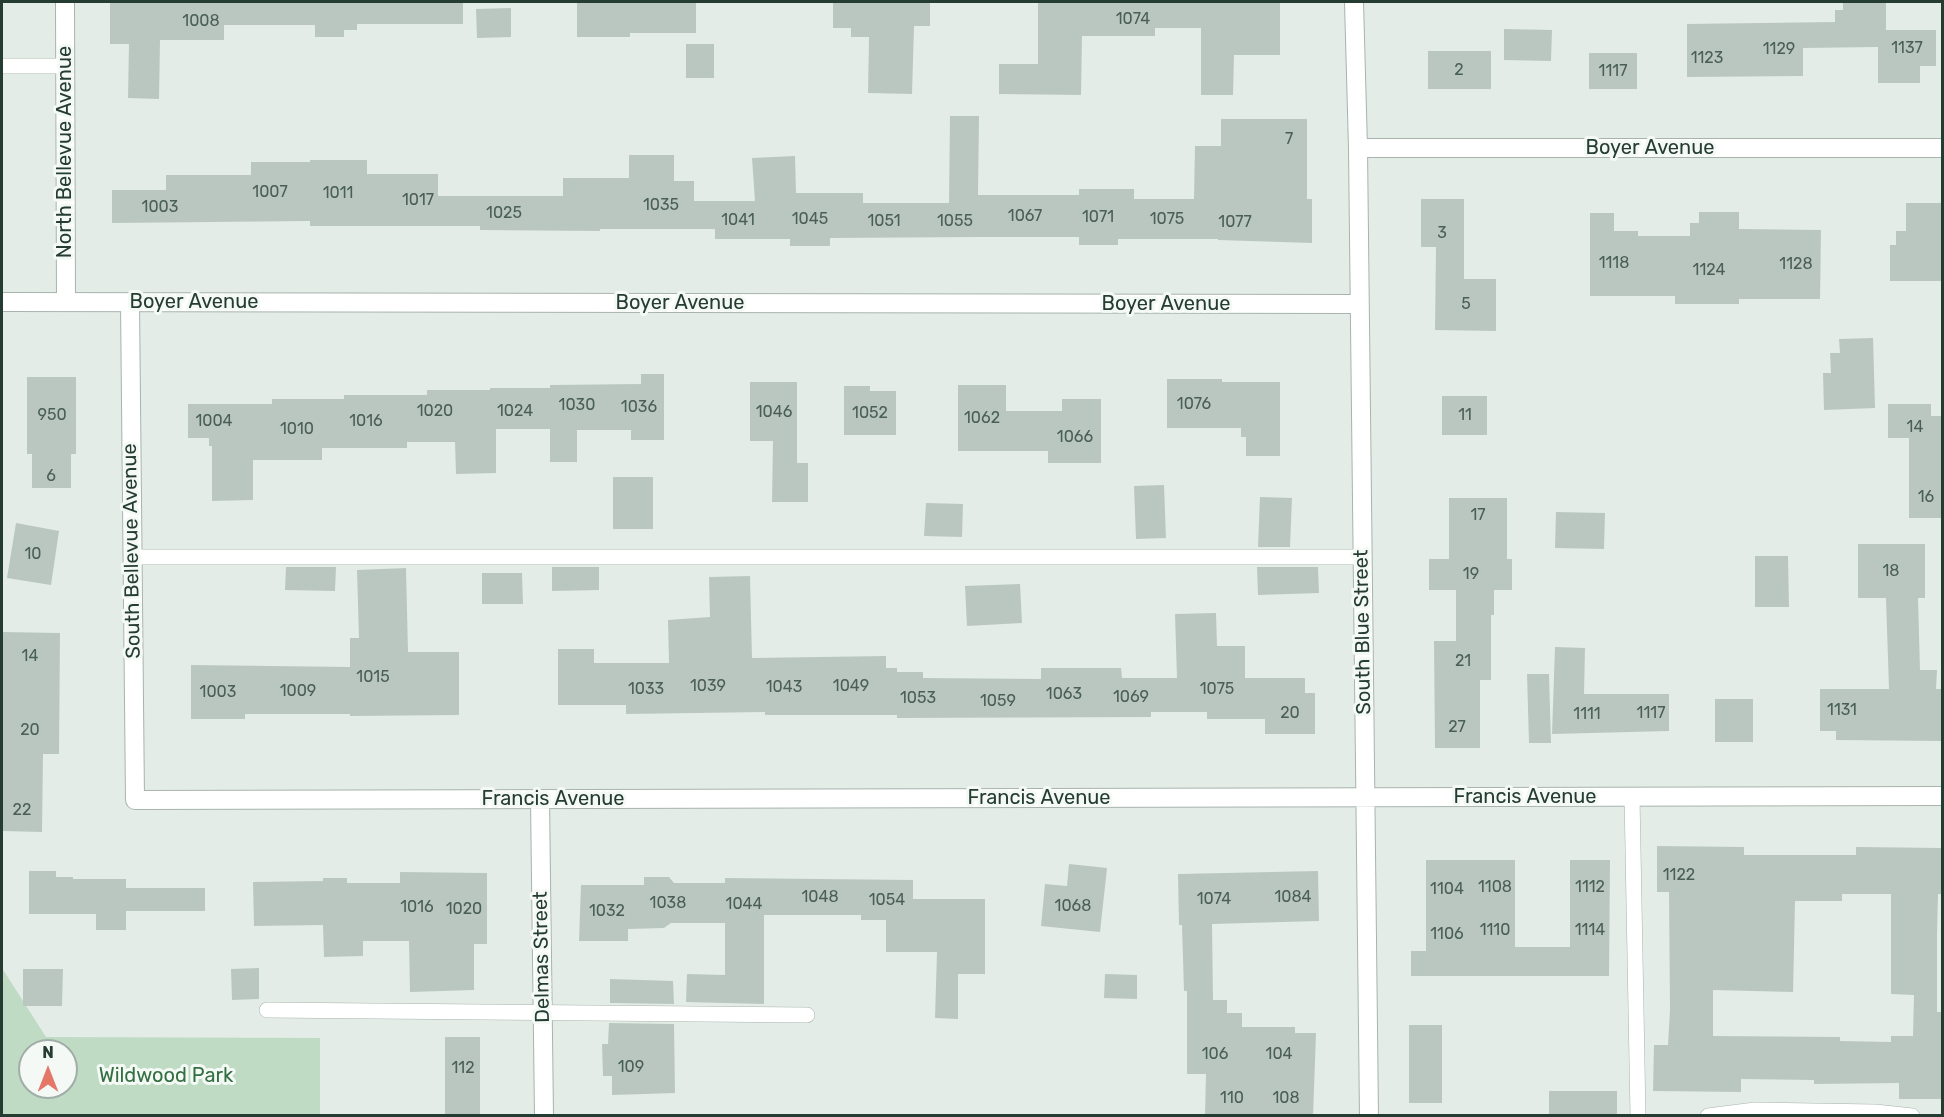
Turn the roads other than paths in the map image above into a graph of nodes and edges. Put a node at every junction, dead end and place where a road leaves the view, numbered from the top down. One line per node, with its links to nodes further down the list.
1 (65, 2): 4 (street, North Bellevue Avenue)
2 (1354, 2): 5 (street, South Blue Street)
3 (2, 66): 4 (lane)
4 (65, 66): 8 (street, North Bellevue Avenue)
5 (1358, 148): 6 (street, Boyer Avenue); 10 (street, South Blue Street)
6 (1942, 148)
7 (2, 302): 8 (street, Boyer Avenue)
8 (66, 302): 9 (street, Boyer Avenue)
9 (130, 302): 10 (street, Boyer Avenue); 11 (street, South Bellevue Avenue)
10 (1359, 304): 12 (street, South Blue Street)
11 (132, 557): 12 (lane); 16 (street, South Bellevue Avenue)
12 (1362, 557): 15 (street, South Blue Street)
13 (1632, 796): 14 (street, Francis Avenue); 15 (street, Francis Avenue); 23 (lane)
14 (1942, 796)
15 (1365, 797): 17 (street, Francis Avenue); 22 (street, South Blue Street)
16 (135, 800): 17 (street, Francis Avenue)
17 (540, 800): 19 (street, Delmas Street)
18 (267, 1010): 19 (lane)
19 (543, 1012): 20 (lane); 21 (street, Delmas Street)
20 (807, 1015)
21 (544, 1116)
22 (1369, 1116)
23 (1638, 1116)
24 (1708, 1116): 25 (lane)
25 (1912, 1116)

